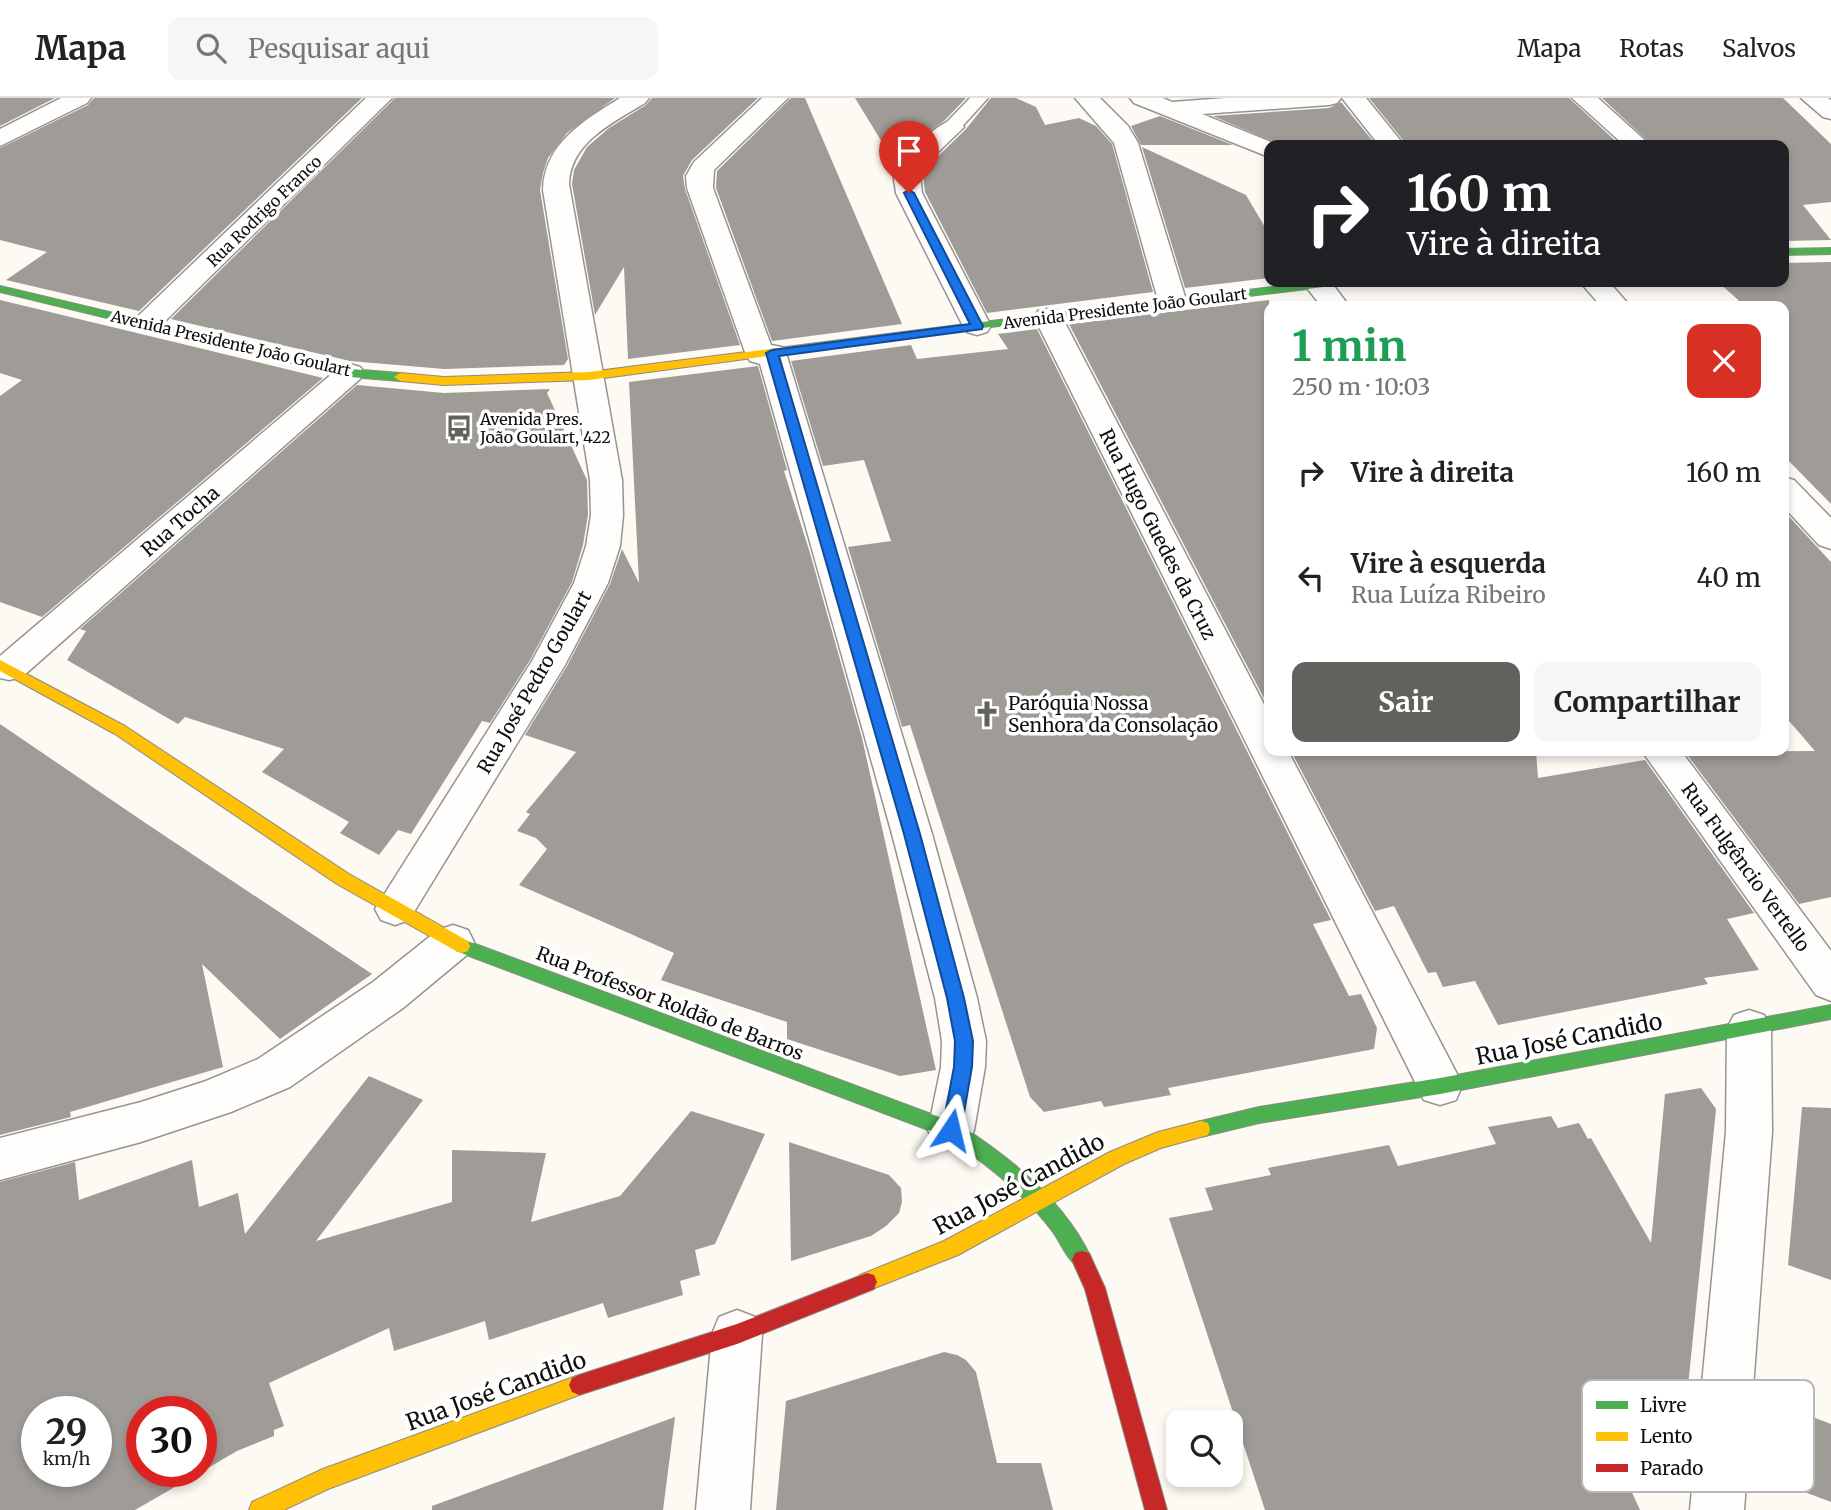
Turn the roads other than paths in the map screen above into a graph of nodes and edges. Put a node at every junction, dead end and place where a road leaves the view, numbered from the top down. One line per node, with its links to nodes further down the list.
1 (79, 98): 15 (street)
2 (380, 98): 27 (street, Rua Rodrigo Franco)
3 (637, 98): 31 (street, Rua José Pedro Goulart)
4 (776, 98): 29 (street)
5 (979, 98): 14 (lane)
6 (1087, 98): 24 (street)
7 (1142, 98): 12 (street)
8 (1329, 98): 12 (street)
9 (1354, 98): 16 (street)
10 (1584, 98): 17 (street)
11 (1813, 98): 13 (street)
12 (1168, 109): 18 (street)
13 (1831, 112)
14 (952, 127): 28 (street)
15 (0, 139)
16 (1388, 140)
17 (1632, 140)
18 (1264, 148)
19 (1831, 251): 20 (street)
20 (1789, 252)
21 (1292, 287): 24 (street, Avenida Presidente João Goulart)
22 (1599, 287): 25 (street)
23 (0, 289): 27 (street, Avenida Presidente João Goulart)
24 (1172, 300): 26 (street, Avenida Presidente João Goulart)
25 (1611, 301)
26 (1048, 317): 28 (street, Avenida Presidente João Goulart); 35 (street, Rua Hugo Guedes da Cruz)
27 (147, 323): 30 (street, Avenida Presidente João Goulart)
28 (977, 326): 29 (street, Avenida Presidente João Goulart)
29 (766, 354): 31 (street, Avenida Presidente João Goulart); 44 (street)
30 (350, 373): 31 (street, Avenida Presidente João Goulart); 34 (street, Rua Tocha)
31 (589, 376): 38 (street, Rua José Pedro Goulart)
32 (1789, 493): 33 (street)
33 (1831, 538)
34 (5, 667): 38 (street, Rua Professor Roldão de Barros)
35 (1264, 740)
36 (1272, 756): 43 (street, Rua Hugo Guedes da Cruz)
37 (1665, 756): 40 (street, Rua Fulgêncio Vertello)
38 (395, 909): 39 (street, Rua Professor Roldão de Barros)
39 (453, 942): 44 (street, Rua Professor Roldão de Barros); 45 (street)
40 (1831, 983)
41 (1831, 1012): 42 (street, Rua José Candido)
42 (1749, 1028): 43 (street, Rua José Candido); 48 (street)
43 (1440, 1086): 46 (street, Rua José Candido)
44 (951, 1130): 46 (street, Rua Professor Roldão de Barros)
45 (0, 1159)
46 (1039, 1202): 47 (street, Rua José Candido); 52 (street, Rua Professor Roldão de Barros)
47 (737, 1334): 50 (street, Rua José Candido); 51 (street)
48 (1728, 1380)
49 (1719, 1492): 53 (street)
50 (260, 1510)
51 (723, 1510)
52 (1156, 1510)
53 (1717, 1510)

